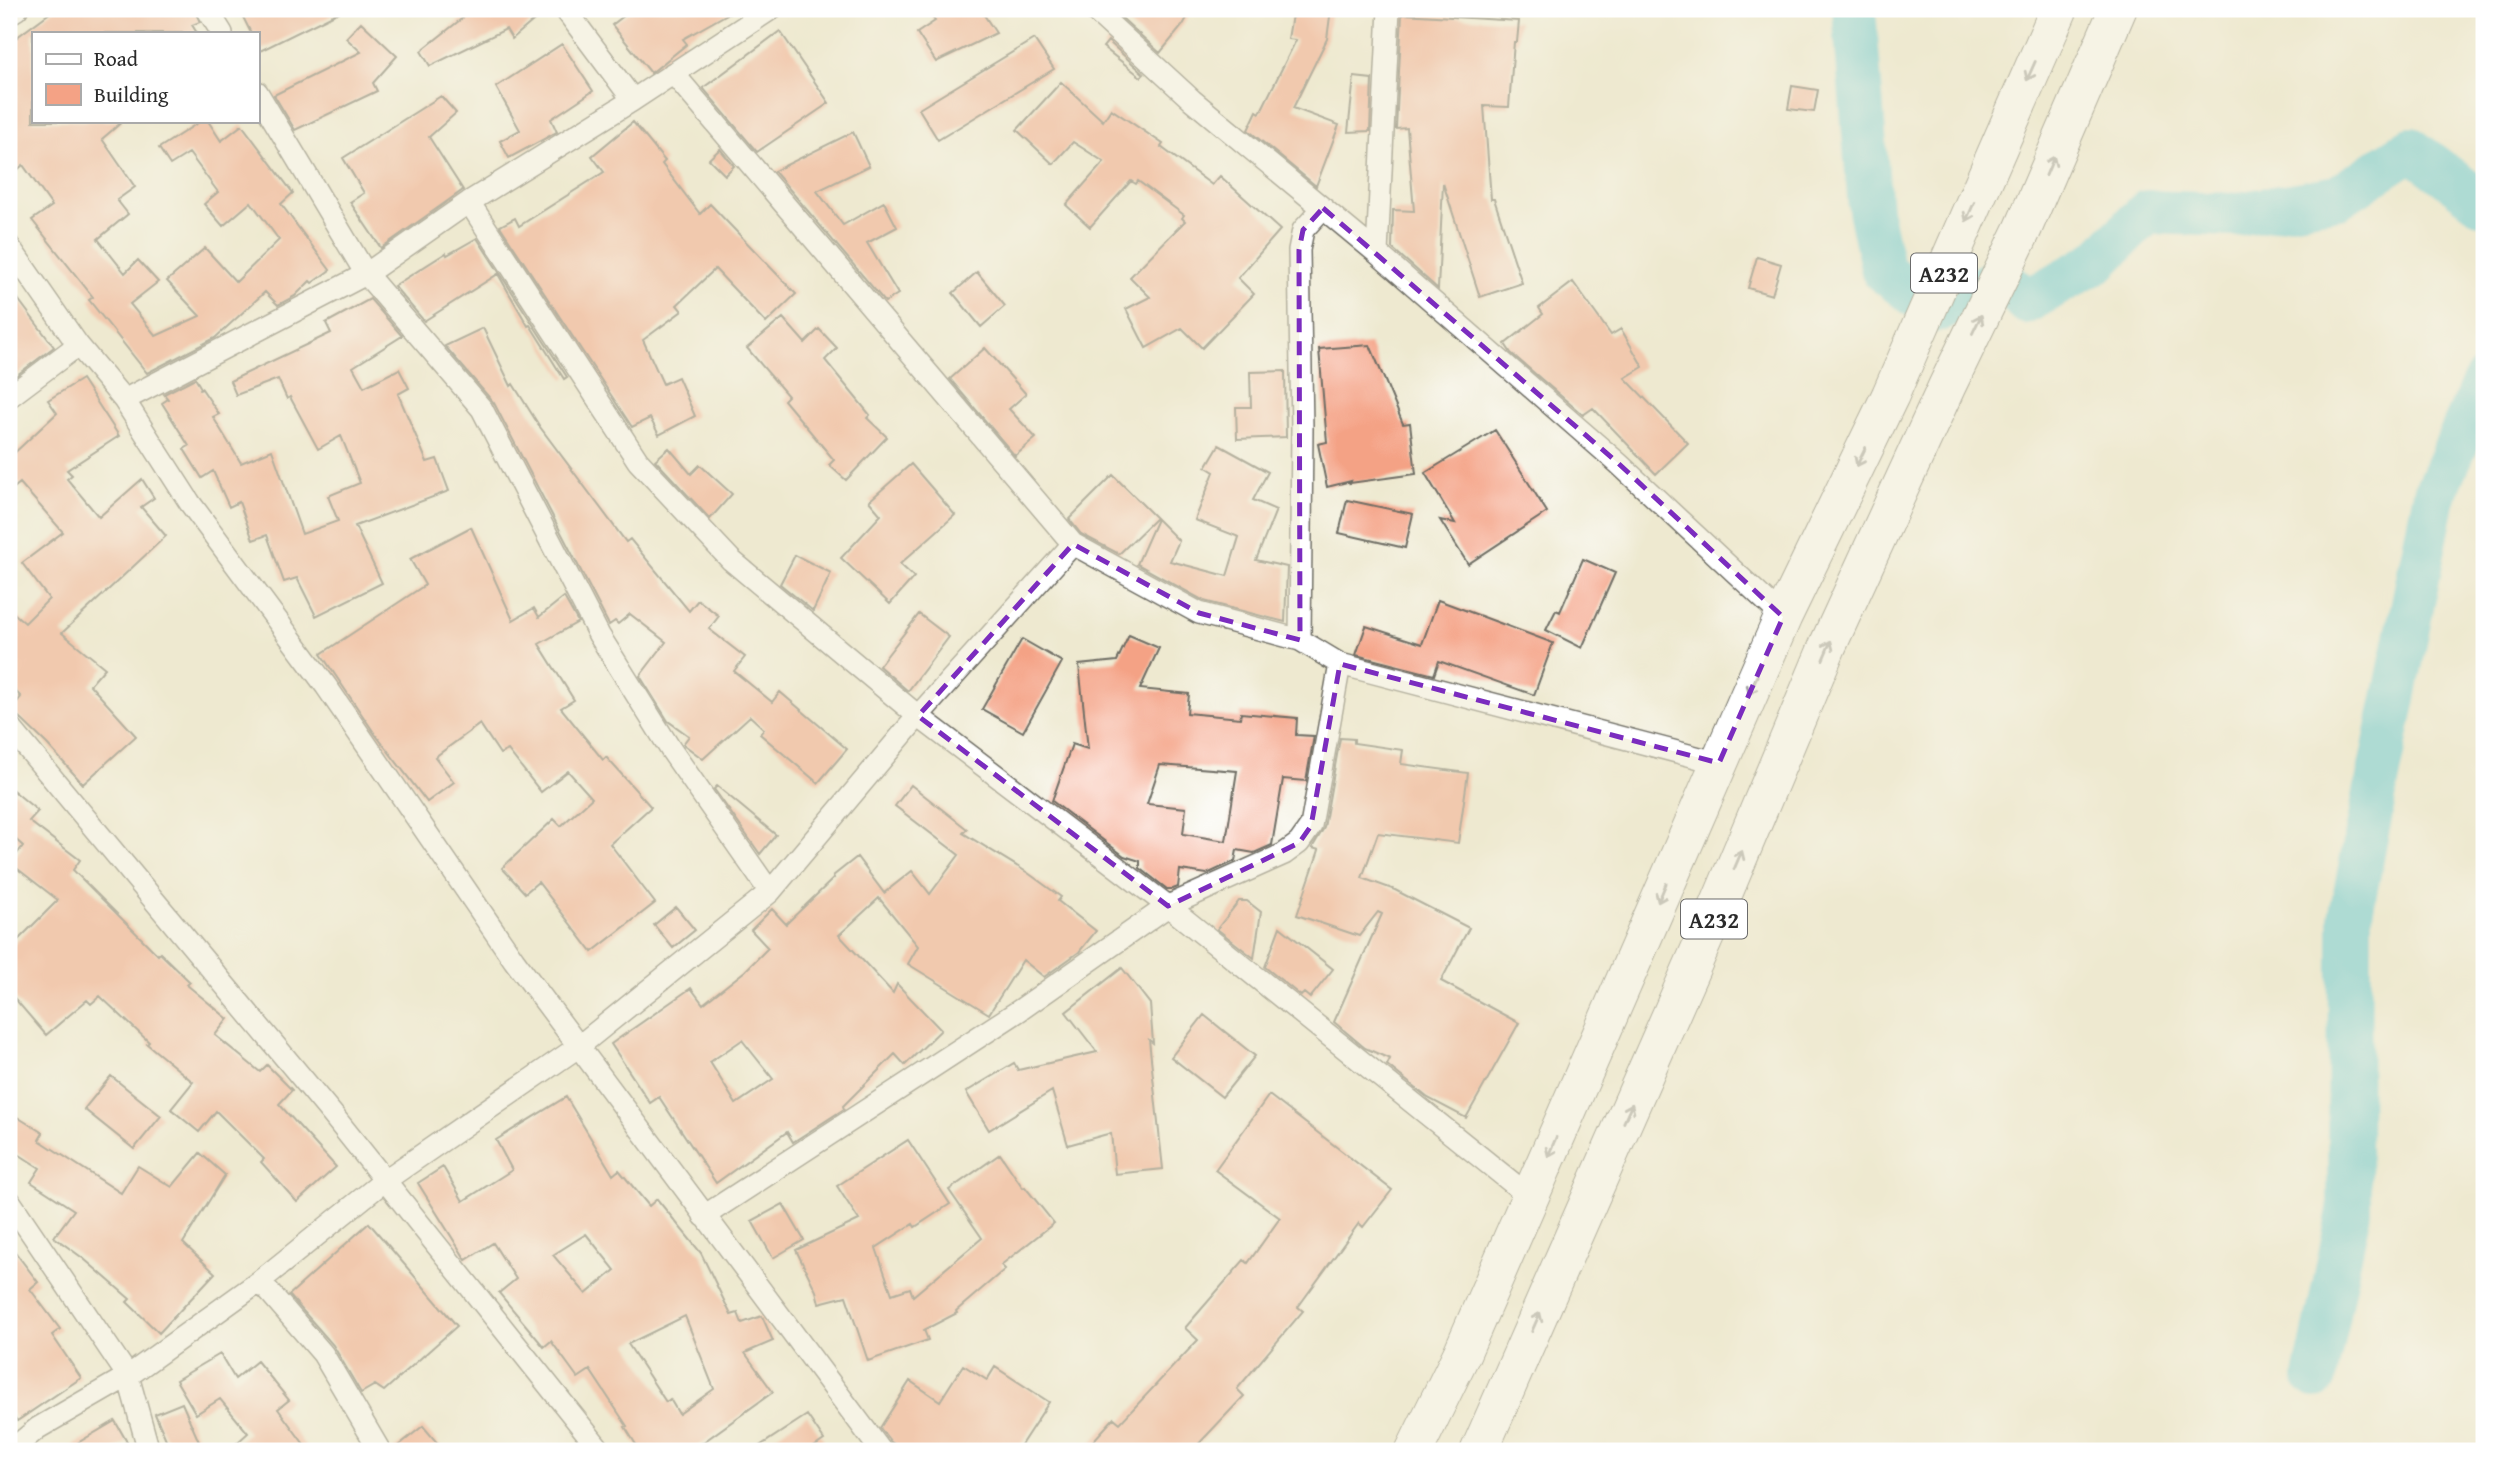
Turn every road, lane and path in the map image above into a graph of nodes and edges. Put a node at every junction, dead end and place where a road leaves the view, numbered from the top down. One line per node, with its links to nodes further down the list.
1 (17, 9): 9 (street)
2 (207, 9): 10 (street)
3 (565, 9): 13 (street)
4 (771, 9): 11 (street)
5 (1093, 9): 15 (street)
6 (1389, 9): 17 (street)
7 (2059, 9): 23 (highway, A232, one-way to 23)
8 (2118, 9): 38 (highway, A232, one-way to 8)
9 (9, 14)
10 (221, 32)
11 (673, 74): 13 (street); 22 (street)
12 (259, 95): 18 (street)
13 (634, 100): 14 (street)
14 (469, 202): 18 (street); 26 (street)
15 (1323, 208): 17 (street); 24 (street)
16 (9, 246): 19 (street)
17 (1377, 253): 23 (street)
18 (366, 274): 21 (street); 29 (street)
19 (78, 345): 20 (street); 21 (street)
20 (9, 397)
21 (124, 400): 31 (street)
22 (1073, 544): 24 (street); 26 (street)
23 (1783, 617): 28 (highway, A232, one-way to 28)
24 (1300, 640): 25 (street)
25 (1340, 663): 28 (street); 30 (street)
26 (918, 716): 29 (street); 30 (street)
27 (9, 726): 32 (street)
28 (1719, 763): 33 (highway, A232, one-way to 33)
29 (770, 892): 31 (street)
30 (1168, 905): 33 (street); 35 (street)
31 (578, 1047): 32 (street); 35 (street)
32 (384, 1181): 36 (street); 43 (street)
33 (1530, 1198): 37 (highway, A232)
34 (9, 1200): 39 (street)
35 (704, 1216): 44 (street)
36 (260, 1281): 39 (street); 42 (street)
37 (1462, 1353): 38 (highway); 45 (highway, A232)
38 (1513, 1375): 46 (highway, A232)
39 (128, 1376): 40 (street); 41 (street)
40 (10, 1451)
41 (149, 1451)
42 (380, 1451)
43 (601, 1451)
44 (881, 1451)
45 (1414, 1451)
46 (1479, 1451)

